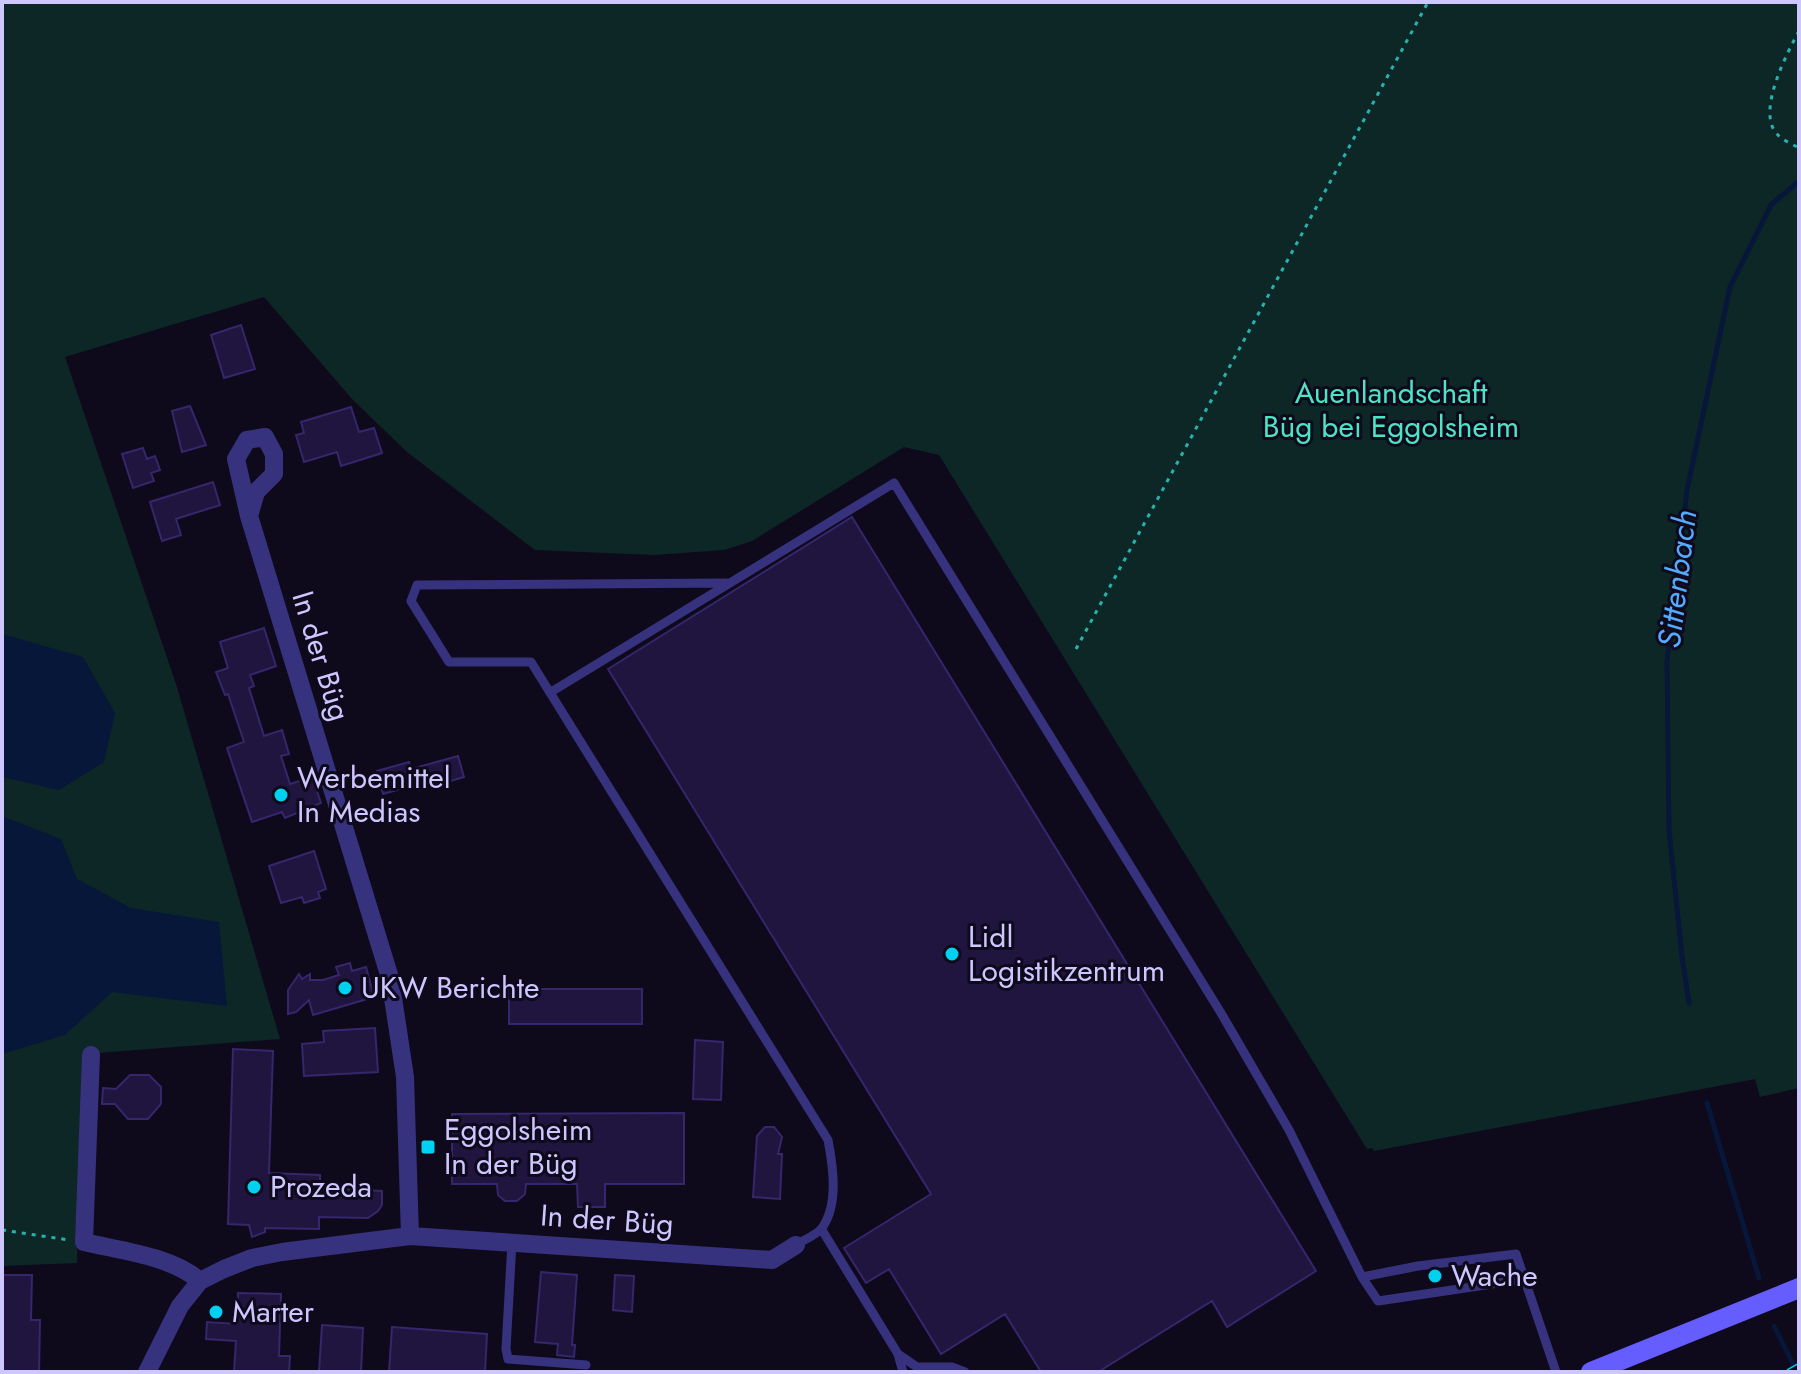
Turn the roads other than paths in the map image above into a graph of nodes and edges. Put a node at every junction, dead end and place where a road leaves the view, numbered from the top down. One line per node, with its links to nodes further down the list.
1 (249, 516): 6 (street, In der Büg)
2 (729, 583): 3 (lane); 3 (lane); 9 (lane)
3 (551, 692): 5 (lane)
4 (91, 1055): 11 (street)
5 (822, 1230): 8 (lane); 13 (lane)
6 (410, 1236): 7 (street, In der Büg); 11 (street, In der Büg)
7 (512, 1242): 8 (street, In der Büg); 14 (lane)
8 (796, 1245)
9 (1362, 1277): 10 (lane); 10 (lane)
10 (1526, 1279): 18 (lane)
11 (200, 1281): 15 (street, In der Büg)
12 (1799, 1288): 19 (main road)
13 (898, 1354): 16 (lane); 17 (lane)
14 (586, 1365)
15 (147, 1372)
16 (903, 1372)
17 (965, 1372)
18 (1556, 1372)
19 (1591, 1372)

